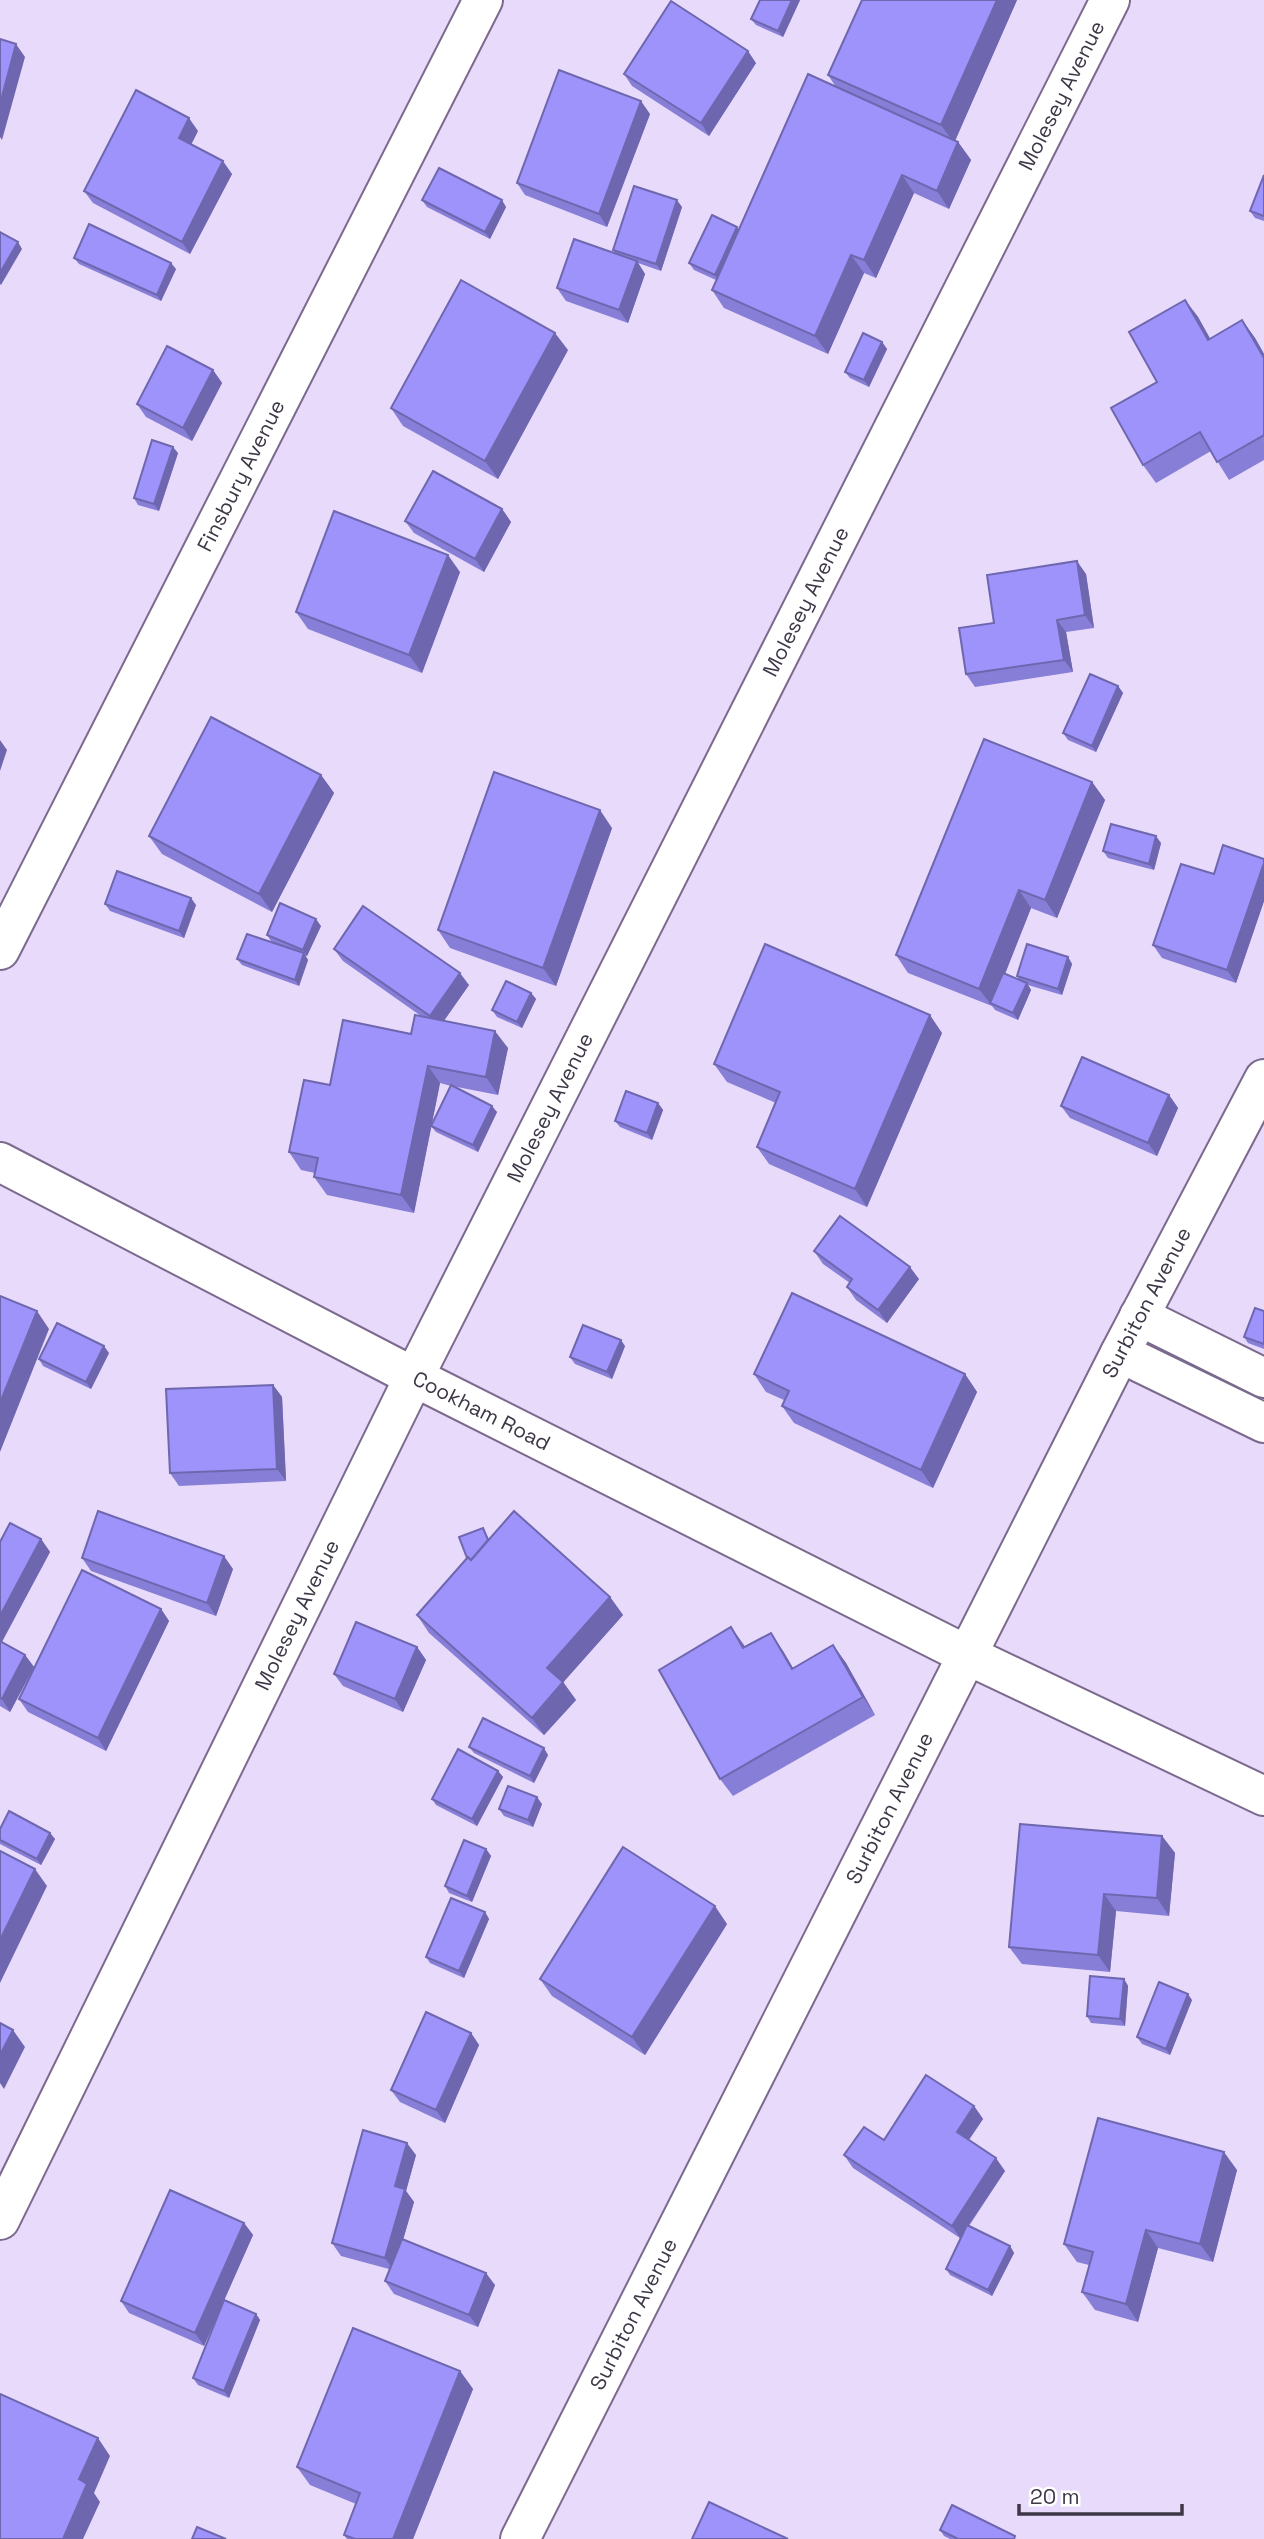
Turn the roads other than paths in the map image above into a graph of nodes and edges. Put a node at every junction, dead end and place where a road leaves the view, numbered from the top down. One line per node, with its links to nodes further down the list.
1 (483, 0): 3 (street, Finsbury Avenue)
2 (1110, 0): 8 (street, Molesey Avenue)
3 (0, 950)
4 (1264, 1079): 6 (street, Surbiton Avenue)
5 (0, 1162): 8 (street, Cookham Road)
6 (1139, 1316): 7 (street, Surbiton Avenue); 9 (street)
7 (1120, 1353): 10 (street); 11 (street, Surbiton Avenue)
8 (414, 1377): 11 (street, Cookham Road); 13 (street, Molesey Avenue)
9 (1264, 1378)
10 (1264, 1423)
11 (967, 1655): 12 (street, Cookham Road); 14 (street, Surbiton Avenue)
12 (1264, 1796)
13 (0, 2221)
14 (520, 2539)

